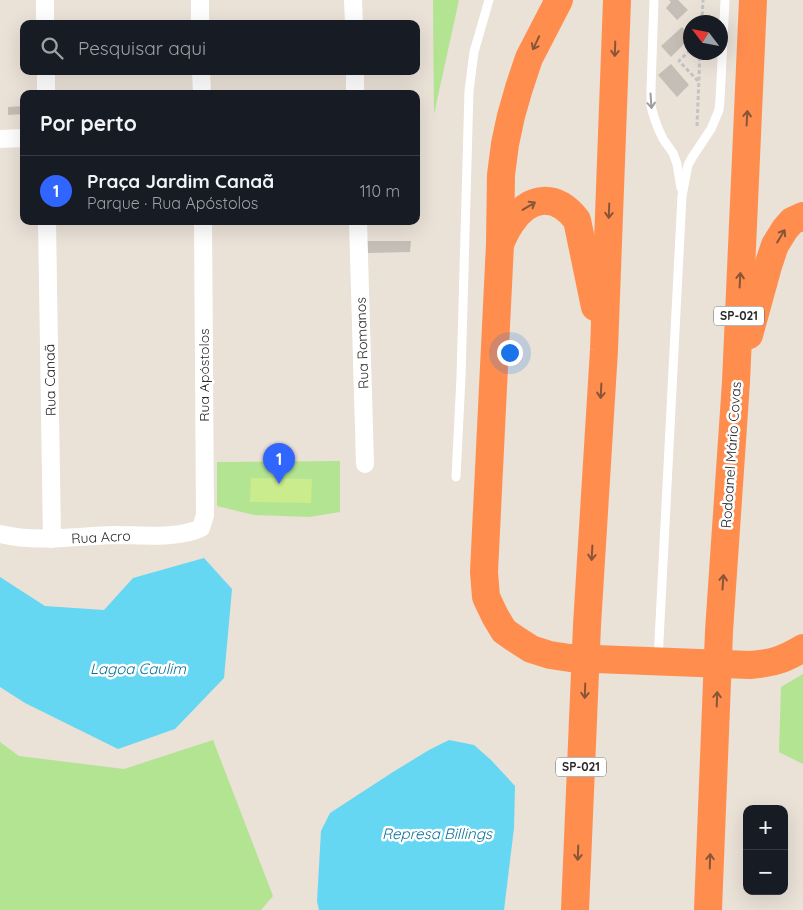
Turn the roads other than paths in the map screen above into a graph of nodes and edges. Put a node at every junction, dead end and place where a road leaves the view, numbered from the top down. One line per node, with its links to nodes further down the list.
1 (45, 0): 10 (street)
2 (200, 0): 11 (street)
3 (353, 0): 12 (street)
4 (489, 0): 32 (lane)
5 (559, 0): 28 (highway, one-way to 28)
6 (616, 0): 29 (highway, SP-021, one-way to 29)
7 (654, 0): 21 (lane, one-way to 21)
8 (725, 0): 22 (lane)
9 (752, 0): 30 (highway, Rodoanel Mário Covas / SP-021, one-way to 9)
10 (45, 20)
11 (200, 20)
12 (354, 20)
13 (46, 75): 16 (street)
14 (201, 75): 17 (street)
15 (355, 75): 18 (street)
16 (46, 90)
17 (202, 90)
18 (355, 90)
19 (20, 138): 20 (street)
20 (0, 139)
21 (673, 153): 22 (lane); 23 (lane)
22 (693, 156): 23 (lane)
23 (682, 196): 37 (lane)
24 (803, 216): 30 (highway, one-way to 24)
25 (47, 225): 35 (street, Rua Canaã)
26 (203, 225): 33 (street, Rua Apóstolos)
27 (358, 225): 31 (street, Rua Romanos)
28 (500, 244): 29 (highway, one-way to 29); 37 (highway)
29 (604, 350): 38 (highway, SP-021, one-way to 38)
30 (736, 382): 39 (highway, Rodoanel Mário Covas / SP-021, one-way to 30)
31 (365, 464)
32 (456, 477)
33 (201, 528): 35 (street, Rua Acro)
34 (0, 534): 35 (street, Rua Acro)
35 (52, 539)
36 (803, 648): 37 (highway)
37 (658, 661)
38 (575, 910)
39 (708, 910)

